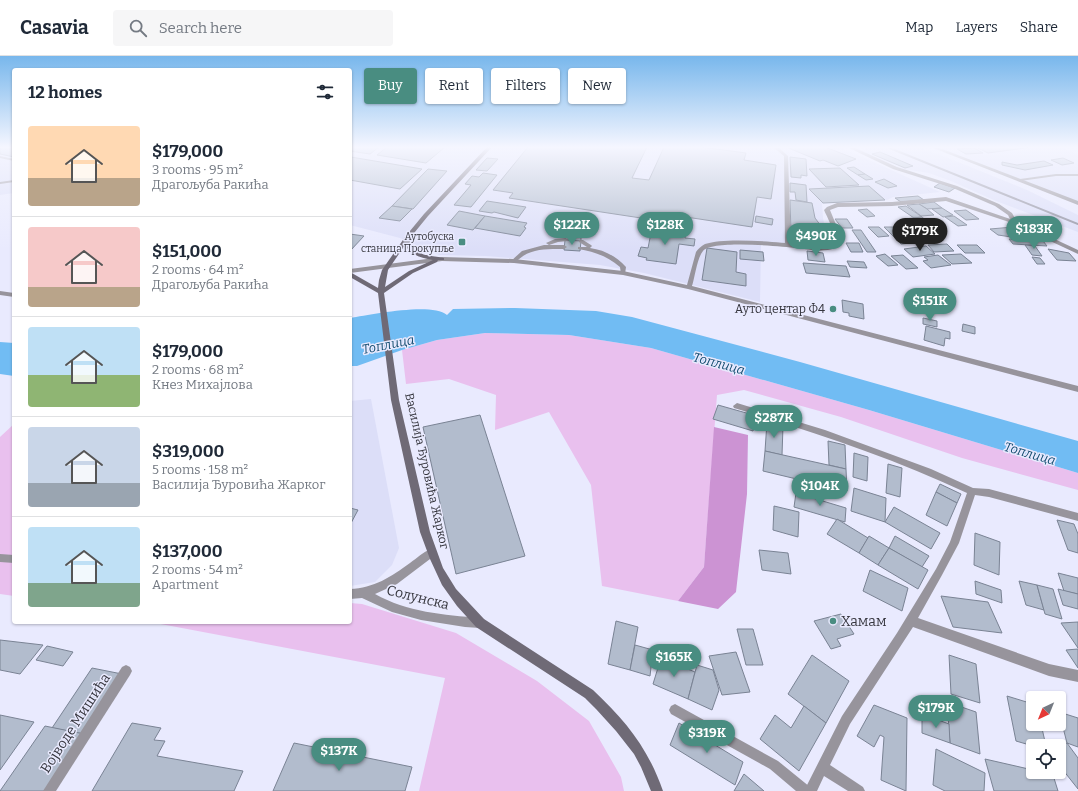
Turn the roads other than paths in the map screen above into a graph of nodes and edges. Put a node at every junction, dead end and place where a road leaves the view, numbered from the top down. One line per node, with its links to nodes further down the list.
1 (12, 181): 6 (street)
2 (458, 181): 9 (main road, Василија Ђуровића Жарког)
3 (787, 181): 10 (street)
4 (937, 181): 8 (street)
5 (1023, 181): 7 (street)
6 (0, 184)
7 (1078, 203)
8 (1014, 222): 10 (street); 13 (street)
9 (407, 238): 14 (main road); 17 (main road, Василија Ђуровића Жарког)
10 (788, 245): 21 (street)
11 (540, 246): 11 (street); 16 (street)
12 (594, 250): 12 (street); 19 (street)
13 (1078, 252)
14 (442, 259): 15 (street); 16 (street)
15 (434, 261): 17 (street); 23 (main road)
16 (514, 261): 19 (street)
17 (388, 265): 18 (street); 23 (main road, Василија Ђуровића Жарког)
18 (352, 271)
19 (623, 273): 21 (street)
20 (352, 275): 23 (main road)
21 (689, 287): 25 (street)
22 (0, 293): 24 (street)
23 (381, 294): 29 (main road, Василија Ђуровића Жарког)
24 (12, 295)
25 (1078, 389)
26 (737, 406): 27 (street)
27 (972, 491): 28 (street); 34 (street)
28 (1078, 517)
29 (431, 553): 33 (street); 35 (main road, Василија Ђуровића Жарког)
30 (0, 558): 31 (street)
31 (12, 559)
32 (352, 594): 33 (street, Солунска)
33 (365, 594): 35 (street, Солунска)
34 (911, 621): 37 (street); 39 (street)
35 (480, 624): 41 (main road, Василија Ђуровића Жарког)
36 (126, 671): 40 (street, Војводе Мишића)
37 (1078, 676)
38 (675, 710): 42 (street)
39 (823, 768): 43 (street); 44 (street)
40 (49, 791)
41 (658, 791)
42 (806, 791)
43 (810, 791)
44 (859, 791)

